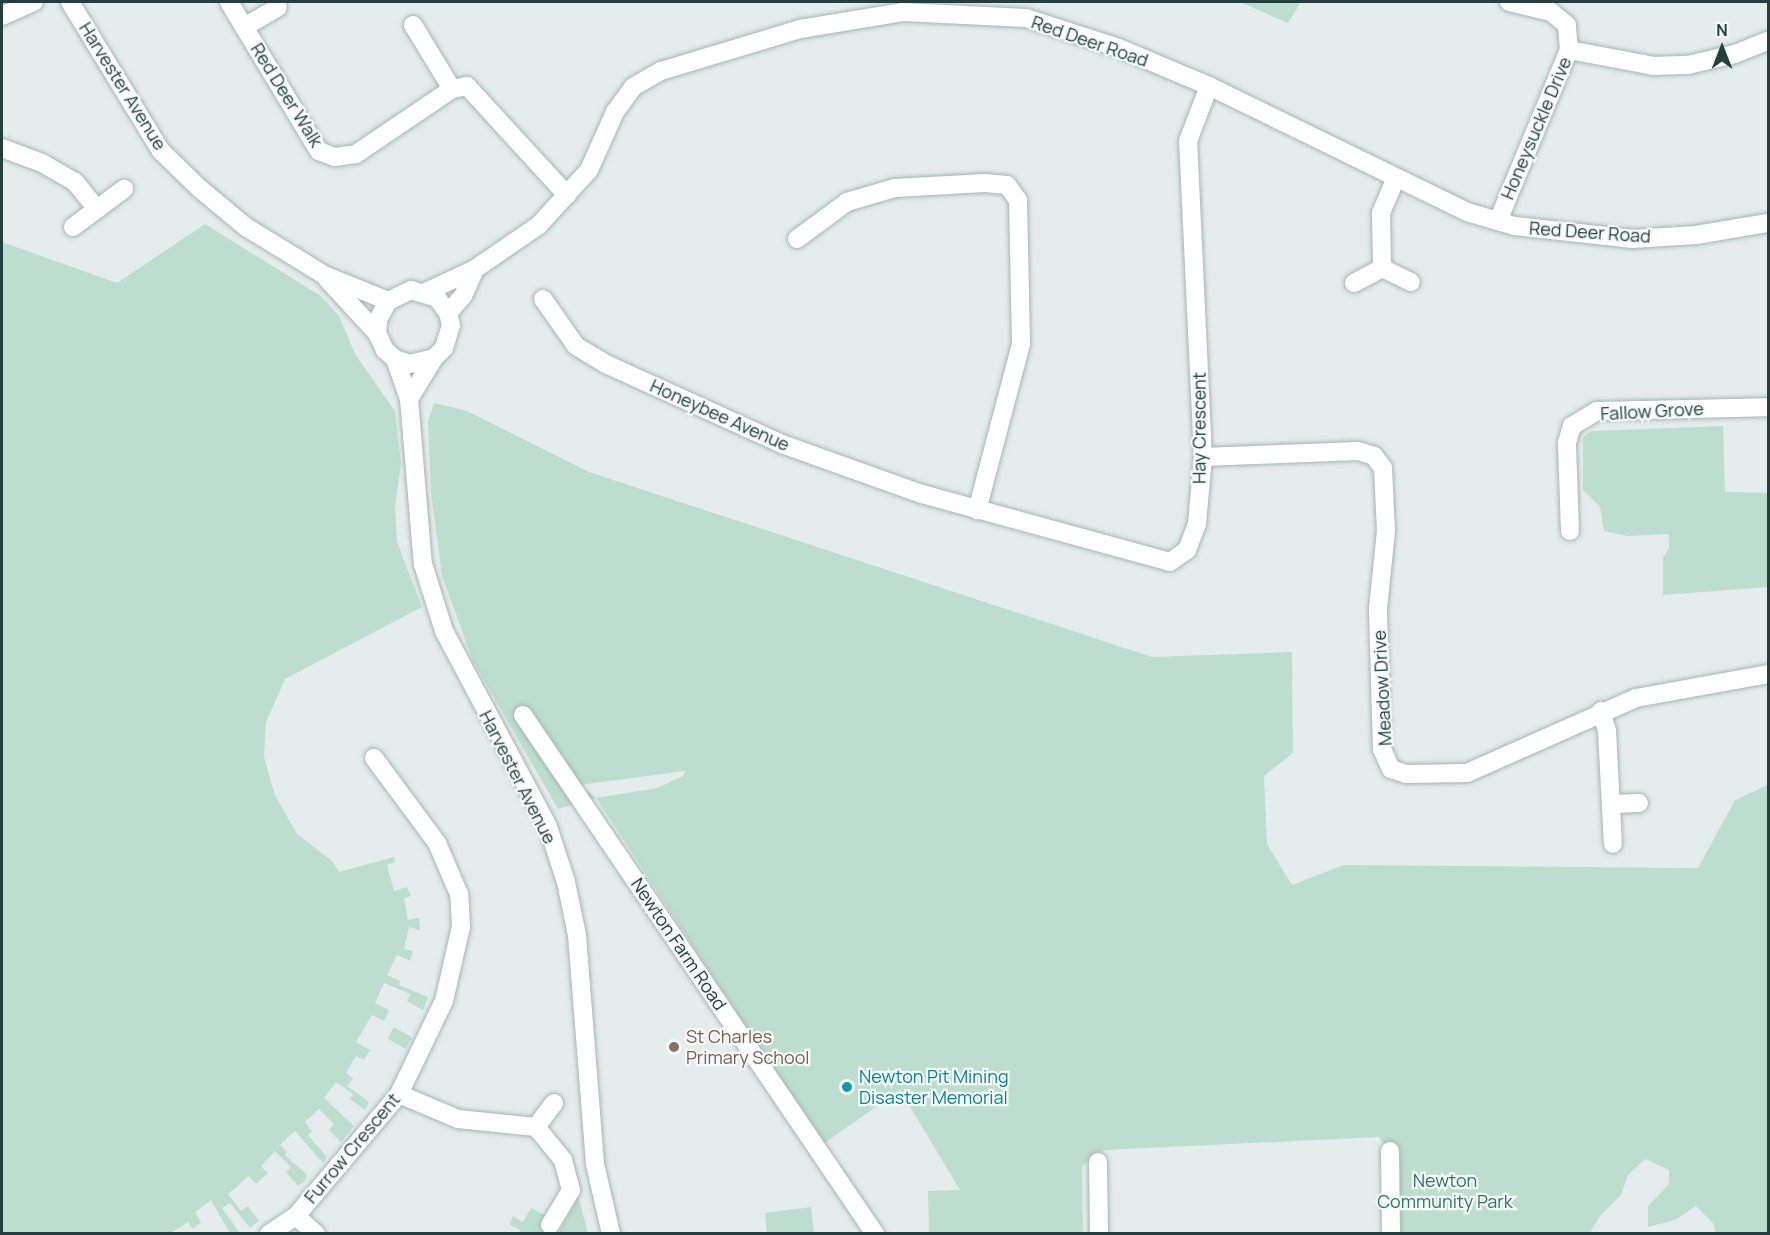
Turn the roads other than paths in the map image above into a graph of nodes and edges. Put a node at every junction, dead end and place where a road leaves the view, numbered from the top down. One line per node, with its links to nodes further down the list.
1 (34, 2): 6 (street)
2 (70, 2): 24 (street, Harvester Avenue)
3 (229, 2): 8 (street, Red Deer Walk)
4 (1509, 2): 10 (street, Honeysuckle Drive)
5 (278, 7): 8 (street)
6 (2, 16)
7 (413, 25): 12 (street)
8 (244, 27): 12 (street, Red Deer Walk)
9 (1768, 41): 10 (street)
10 (1569, 50): 18 (street, Honeysuckle Drive)
11 (1209, 86): 14 (street, Red Deer Road); 16 (street, Red Deer Road); 36 (street, Hay Crescent)
12 (452, 89): 16 (street)
13 (2, 148): 17 (street)
14 (1395, 180): 18 (street, Red Deer Road); 22 (street)
15 (124, 189): 17 (street)
16 (567, 195): 23 (street, Red Deer Road)
17 (97, 209): 20 (street)
18 (1498, 221): 19 (street, Red Deer Road)
19 (1768, 223)
20 (73, 227)
21 (797, 239): 38 (street)
22 (1382, 268): 25 (street); 26 (street)
23 (476, 269): 27 (street, Red Deer Road); 30 (street, Red Deer Road)
24 (324, 275): 29 (street, Harvester Avenue); 31 (street, Harvester Avenue)
25 (1411, 282)
26 (1354, 283)
27 (426, 292): 29 (street); 30 (street)
28 (543, 299): 37 (street, Honeybee Avenue)
29 (388, 301): 31 (street)
30 (448, 313): 32 (street)
31 (378, 333): 33 (street)
32 (435, 358): 33 (street); 34 (street)
33 (395, 359): 34 (street, Harvester Avenue)
34 (409, 399): 56 (street, Harvester Avenue)
35 (1768, 407): 39 (street, Fallow Grove)
36 (1203, 457): 38 (street, Hay Crescent); 41 (street, Meadow Drive)
37 (922, 494): 38 (street, Hay Crescent)
38 (977, 510)
39 (1570, 531)
40 (1768, 675): 41 (street, Meadow Drive)
41 (1601, 711): 45 (street)
42 (522, 715): 57 (street, Newton Farm Road)
43 (374, 758): 47 (street, Furrow Crescent)
44 (1639, 803): 45 (street)
45 (1612, 804): 46 (street)
46 (1613, 844)
47 (399, 1094): 49 (street); 52 (street, Furrow Crescent)
48 (554, 1103): 49 (street)
49 (536, 1127): 53 (street)
50 (1390, 1150): 59 (street)
51 (1098, 1162): 58 (street)
52 (296, 1216): 54 (street, Furrow Crescent); 55 (street)
53 (550, 1225)
54 (269, 1233)
55 (316, 1233)
56 (611, 1233)
57 (875, 1233)
58 (1100, 1233)
59 (1391, 1233)

